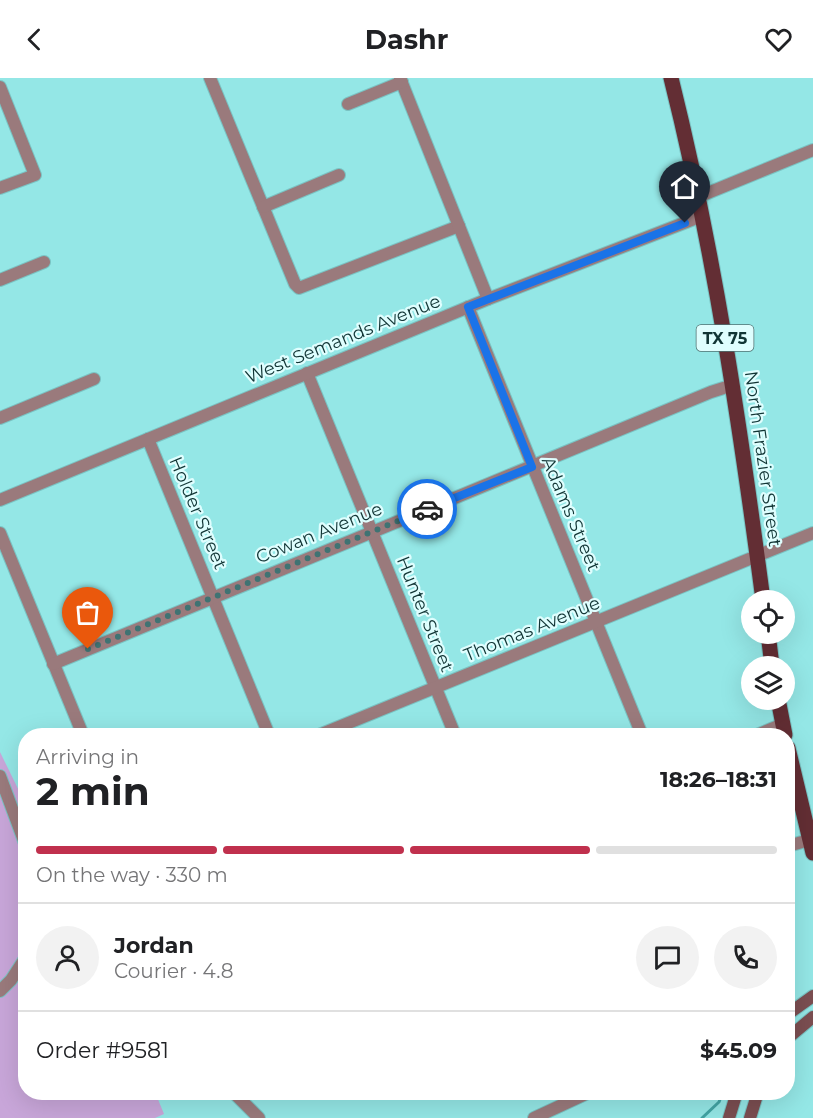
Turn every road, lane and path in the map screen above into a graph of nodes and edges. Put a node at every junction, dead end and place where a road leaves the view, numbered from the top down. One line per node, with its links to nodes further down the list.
1 (210, 78): 10 (street)
2 (671, 78): 9 (main road, North Frazier Street / TX 75)
3 (401, 80): 5 (street); 12 (street)
4 (0, 87): 8 (street)
5 (348, 104)
6 (813, 150): 9 (street)
7 (339, 175): 10 (street)
8 (0, 188)
9 (698, 197): 11 (main road, North Frazier Street / TX 75)
10 (263, 207): 12 (street)
11 (702, 216): 15 (street, West Semands Avenue); 19 (main road, North Frazier Street / TX 75)
12 (459, 226): 15 (street)
13 (44, 262): 14 (street)
14 (0, 280)
15 (488, 299): 16 (street, West Semands Avenue)
16 (468, 307): 17 (street, West Semands Avenue); 22 (street, Adams Street)
17 (307, 374): 21 (street, West Semands Avenue); 24 (street, Hunter Street)
18 (94, 379): 20 (street)
19 (733, 385): 22 (street, Cowan Avenue); 27 (main road, North Frazier Street / TX 75)
20 (0, 418)
21 (148, 439): 23 (street, West Semands Avenue); 29 (street, Holder Street)
22 (532, 467): 24 (street, Cowan Avenue); 30 (street, Adams Street)
23 (0, 500)
24 (373, 531): 29 (street, Cowan Avenue); 32 (street, Hunter Street)
25 (0, 533): 31 (street)
26 (813, 533): 27 (street, Thomas Avenue)
27 (757, 556): 28 (main road, North Frazier Street / TX 75); 30 (street, Thomas Avenue)
28 (762, 590)
29 (213, 596): 31 (street, Cowan Avenue); 35 (street, Holder Street)
30 (597, 622): 32 (street, Thomas Avenue); 38 (street, Adams Street)
31 (53, 664): 34 (street)
32 (435, 687): 36 (street, Thomas Avenue); 37 (street, Hunter Street)
33 (780, 710): 39 (main road)
34 (80, 728)
35 (266, 728)
36 (336, 728)
37 (452, 728)
38 (639, 728)
39 (784, 728)
40 (0, 776): 42 (street)
41 (795, 778): 44 (main road)
42 (18, 824)
43 (795, 846): 44 (street)
44 (811, 847)
45 (18, 969): 46 (street)
46 (0, 991)
47 (813, 996): 48 (street)
48 (795, 1009)
49 (813, 1017): 50 (street)
50 (795, 1032)
51 (241, 1100): 55 (street)
52 (573, 1100): 56 (street)
53 (735, 1100): 57 (street)
54 (756, 1100): 58 (street)
55 (259, 1118)
56 (534, 1118)
57 (729, 1118)
58 (750, 1118)

